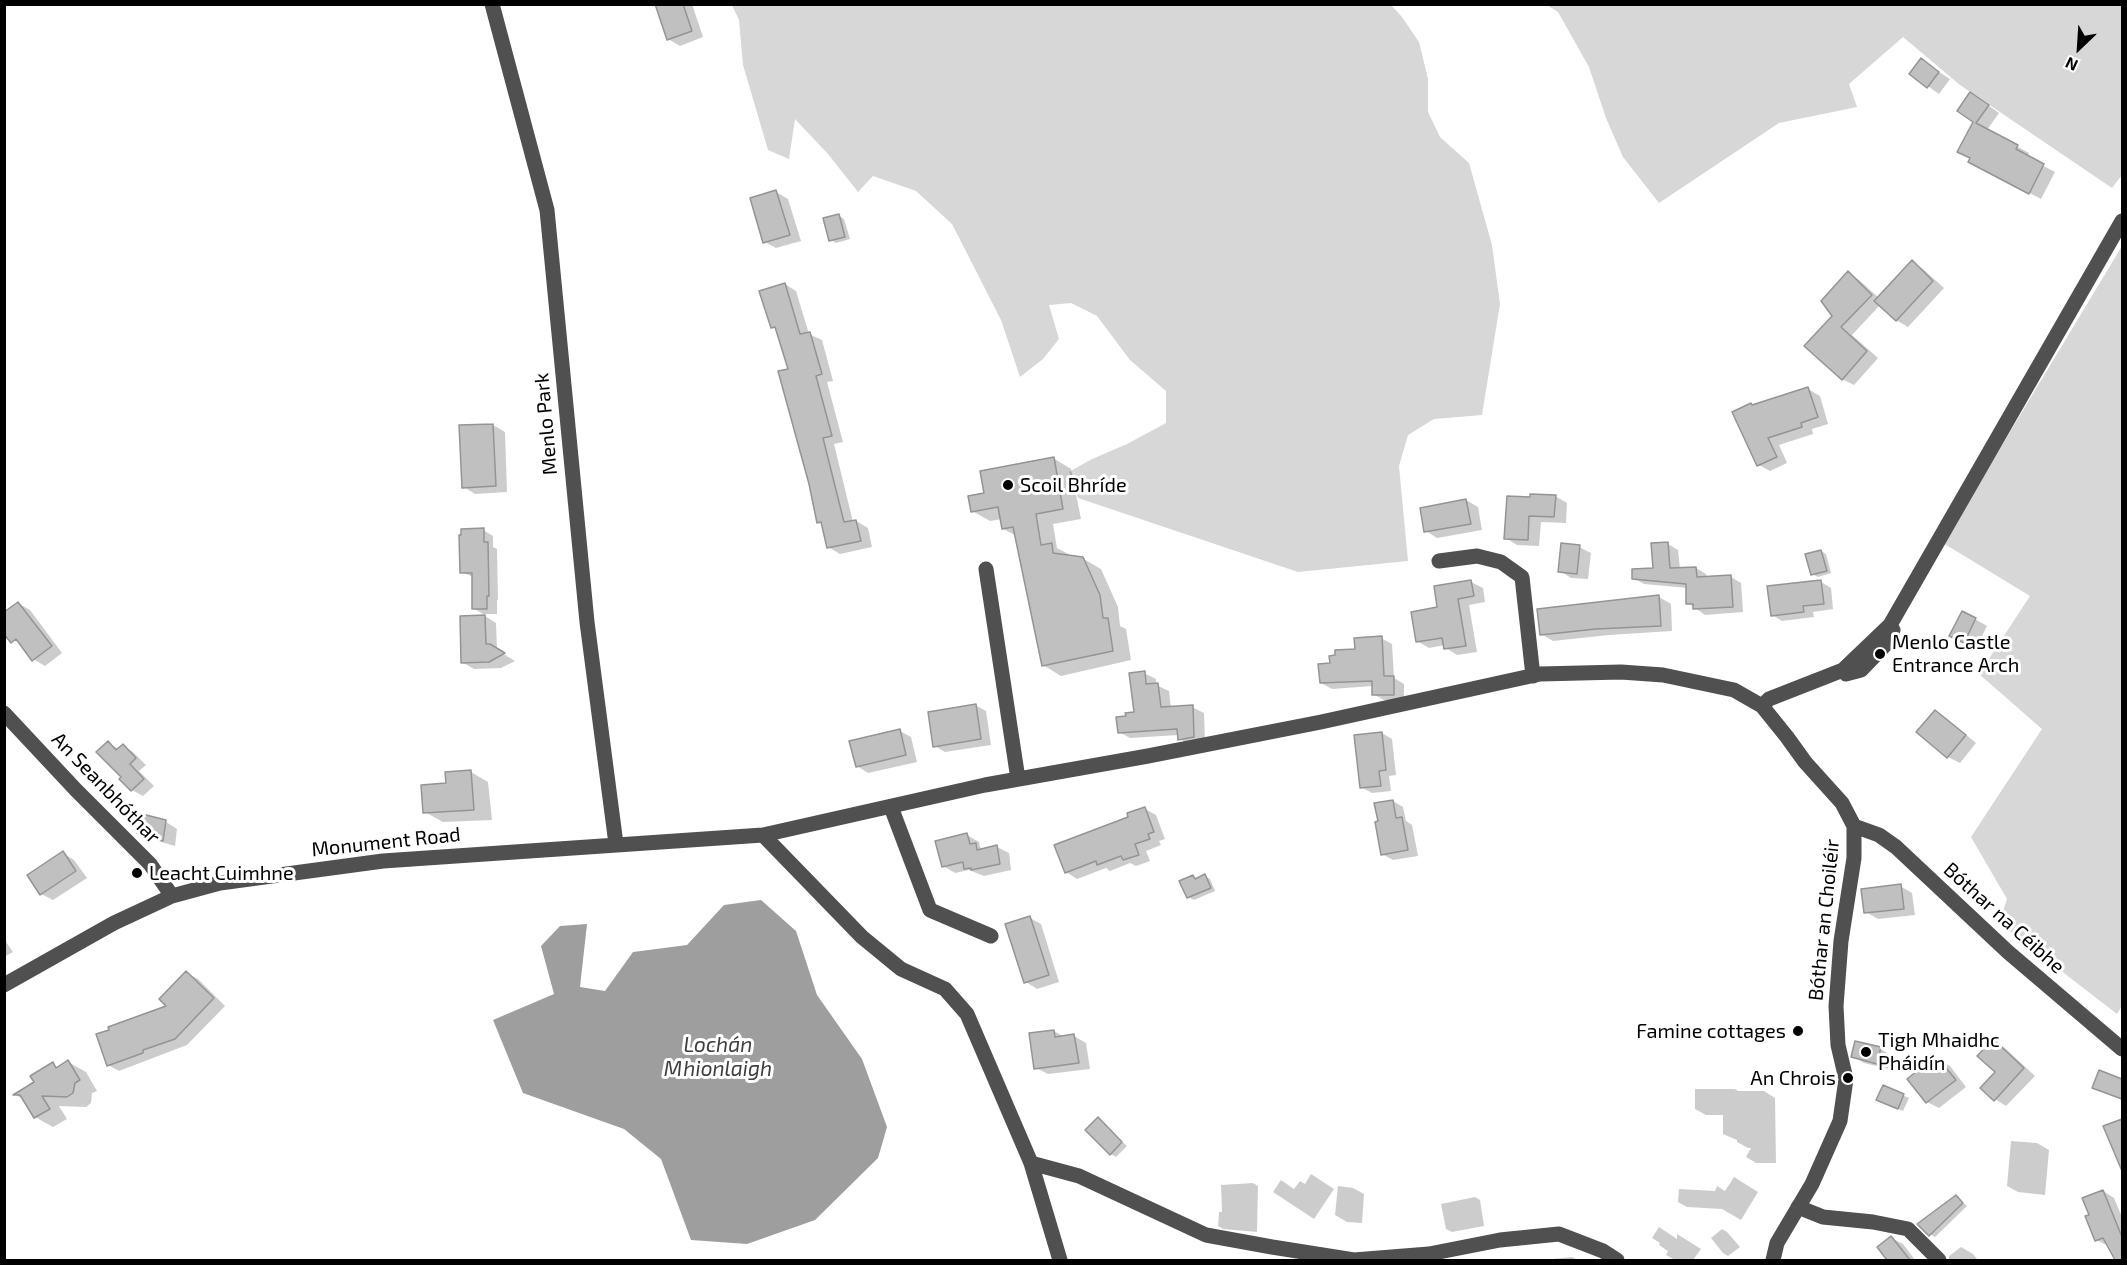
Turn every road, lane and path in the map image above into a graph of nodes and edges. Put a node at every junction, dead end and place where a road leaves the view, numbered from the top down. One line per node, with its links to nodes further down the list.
1 (492, 4): 12 (street, Menlo Park)
2 (2122, 221): 6 (street)
3 (1439, 561): 5 (street)
4 (986, 569): 8 (street)
5 (1533, 676): 6 (street, Bóthar an Choiléir); 8 (street, Bóthar an Choiléir)
6 (1761, 706): 10 (street, Bóthar an Choiléir)
7 (4, 713): 13 (street, An Seanbhóthar)
8 (1018, 779): 9 (street, Monument Road)
9 (891, 807): 11 (street, Monument Road); 14 (street)
10 (1854, 826): 16 (street, Bóthar na Céibhe); 18 (street, Bóthar an Choiléir)
11 (764, 835): 12 (street, Monument Road); 17 (street)
12 (616, 844): 13 (street, Monument Road)
13 (172, 896): 15 (street, Monument Road)
14 (991, 936)
15 (4, 985)
16 (2122, 1049)
17 (1031, 1163): 19 (street); 20 (street)
18 (1798, 1207): 21 (street, Bóthar an Choiléir); 22 (street)
19 (1060, 1260)
20 (1617, 1260)
21 (1773, 1260)
22 (1939, 1260)

